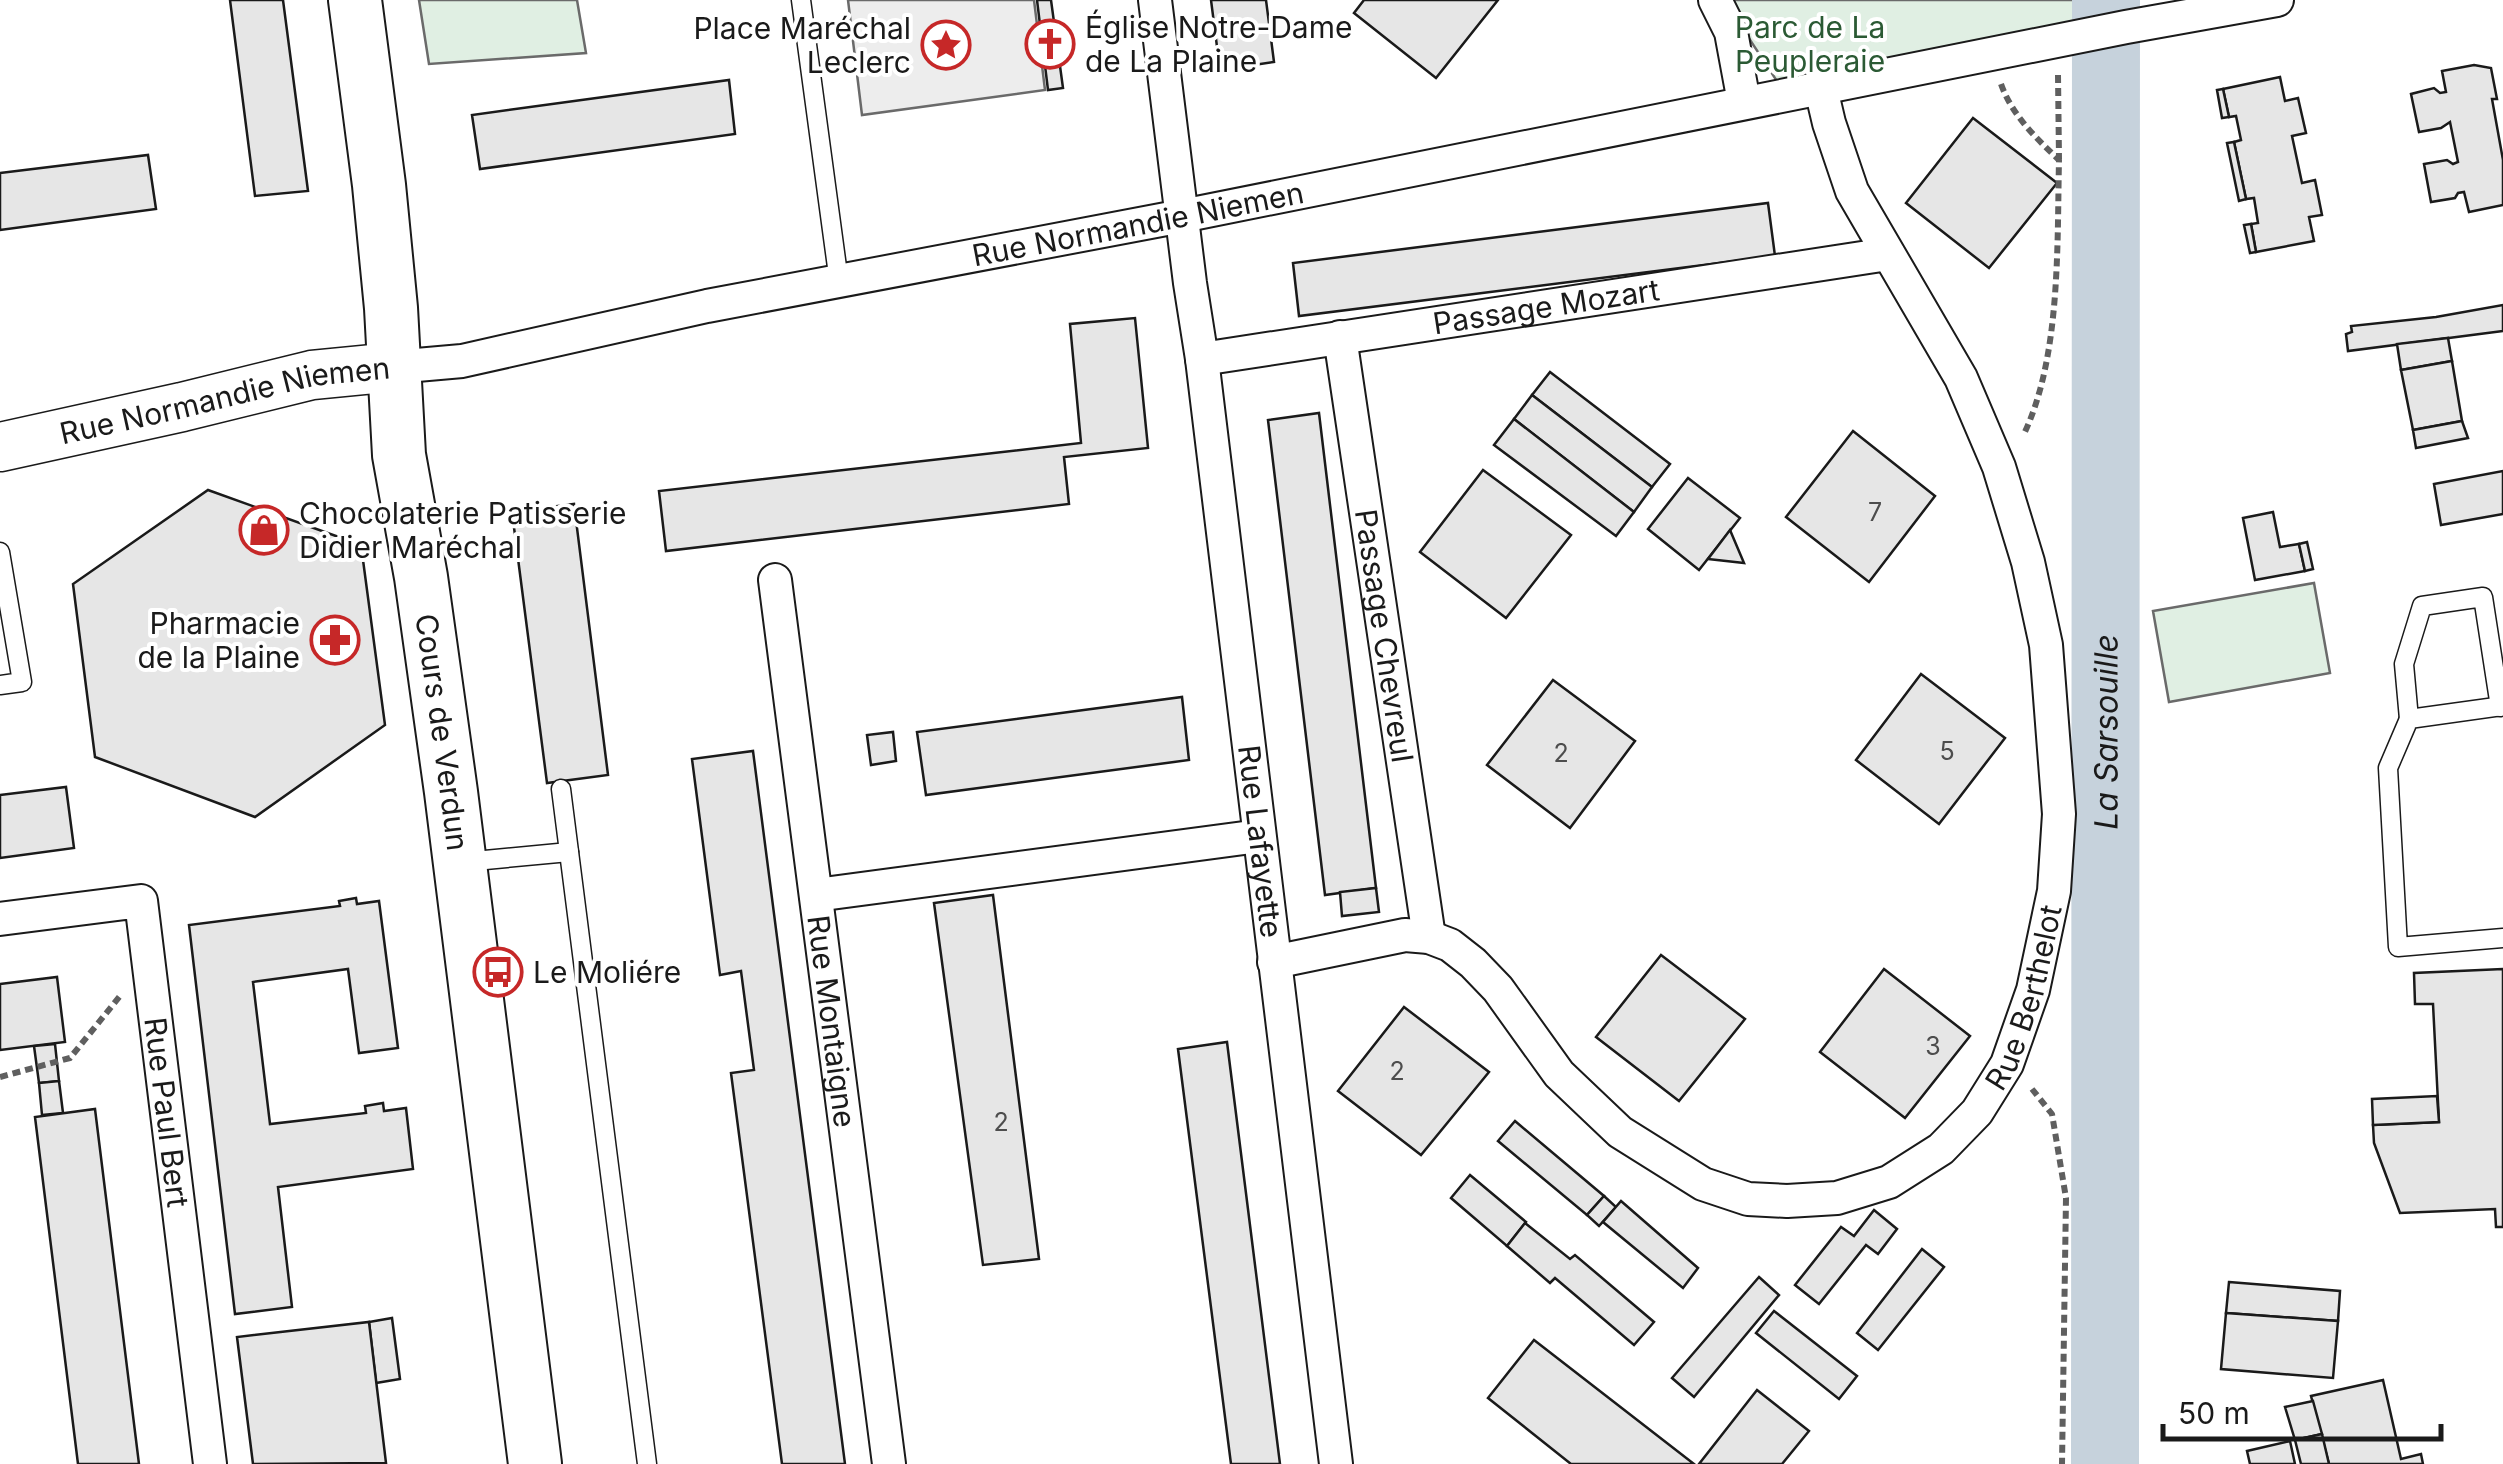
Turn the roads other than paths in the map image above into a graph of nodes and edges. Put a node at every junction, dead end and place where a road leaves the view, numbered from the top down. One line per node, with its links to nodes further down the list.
1 (355, 0): 13 (main road, Cours de Verdun)
2 (800, 0): 10 (lane)
3 (1155, 0): 8 (street, Rue Lafayette)
4 (1716, 0): 7 (street)
5 (2276, 0): 6 (street, Rue Normandie Niemen)
6 (1821, 89): 7 (street, Rue Normandie Niemen); 9 (street, Rue Berthelot)
7 (1744, 102): 8 (street, Rue Normandie Niemen)
8 (1182, 216): 10 (street, Rue Normandie Niemen); 12 (street, Rue Lafayette)
9 (1888, 254): 11 (street, Passage Mozart); 27 (street, Rue Berthelot)
10 (839, 282): 13 (street, Rue Normandie Niemen)
11 (1340, 338): 12 (street, Passage Mozart); 27 (street, Passage Chevreul)
12 (1202, 358): 22 (street, Rue Lafayette)
13 (394, 367): 14 (main road, Rue Normandie Niemen); 24 (main road, Cours de Verdun)
14 (0, 447)
15 (0, 552): 17 (lane)
16 (774, 580): 25 (street, Rue Montaigne)
17 (3, 586): 18 (lane)
18 (0, 685)
19 (2501, 706): 20 (lane); 20 (lane)
20 (2409, 719): 28 (lane)
21 (561, 789): 23 (lane)
22 (1259, 836): 25 (street); 29 (street, Rue Lafayette)
23 (568, 852): 24 (lane); 32 (lane)
24 (460, 863): 31 (main road, Cours de Verdun)
25 (816, 896): 33 (street, Rue Montaigne)
26 (0, 920): 30 (street, Rue Paul Bert)
27 (1429, 937): 29 (street)
28 (2503, 938)
29 (1274, 962): 34 (street, Rue Lafayette)
30 (210, 1464)
31 (534, 1464)
32 (645, 1464)
33 (889, 1464)
34 (1336, 1464)

